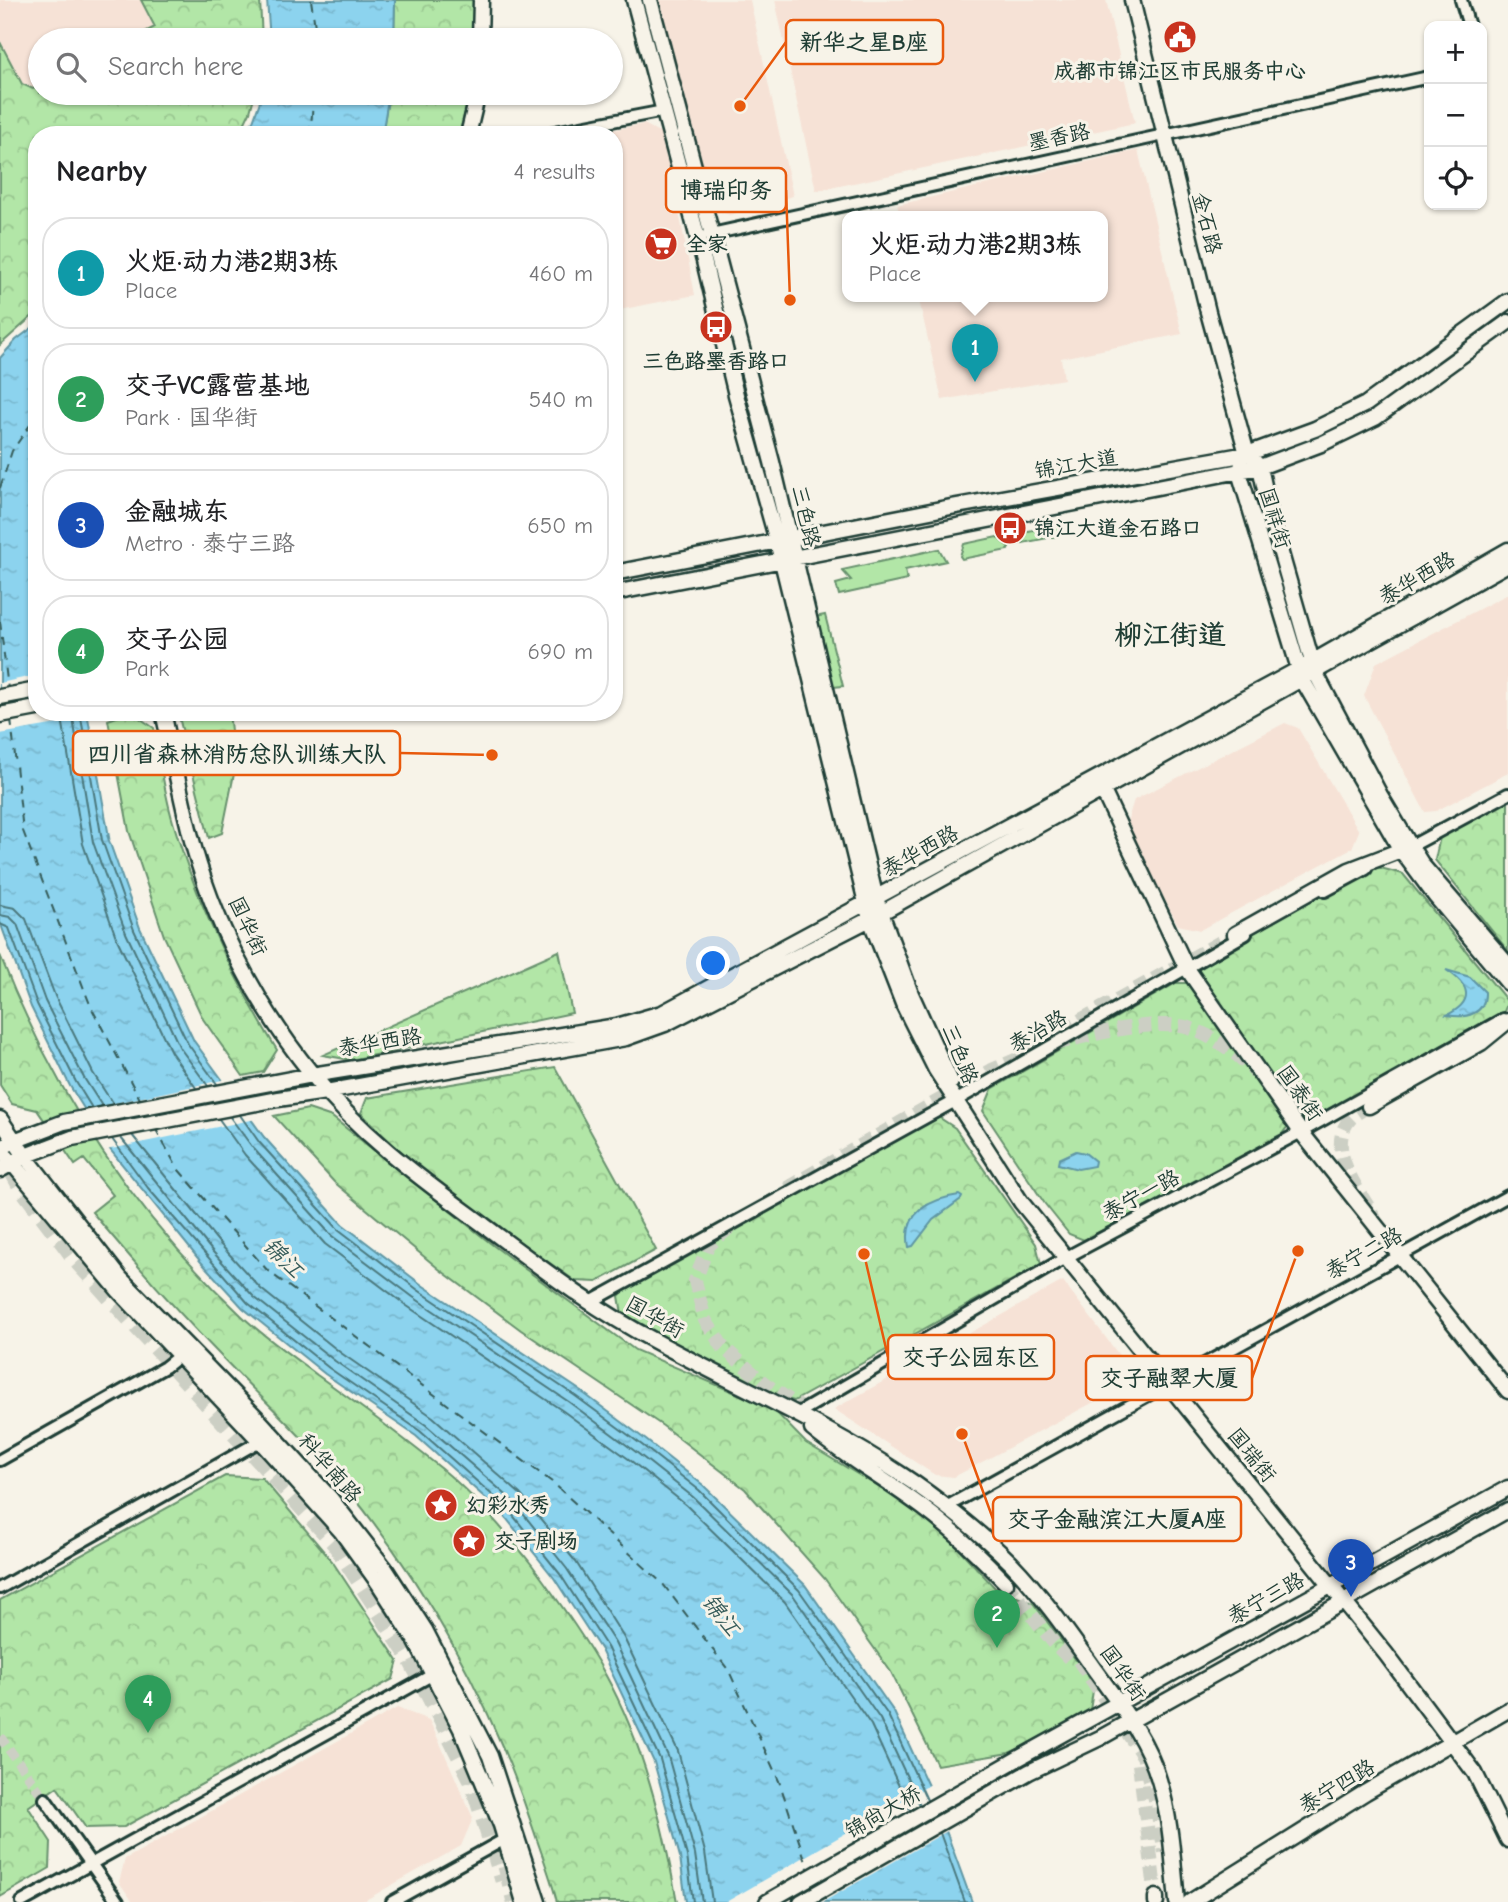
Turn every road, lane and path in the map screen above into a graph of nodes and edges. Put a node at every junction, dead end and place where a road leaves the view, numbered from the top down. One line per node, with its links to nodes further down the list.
1 (481, 0): 7 (street)
2 (634, 0): 10 (street, 三色路)
3 (650, 0): 14 (street, 三色路)
4 (1132, 0): 13 (street, 金石路)
5 (1461, 0): 6 (street)
6 (1467, 21)
7 (480, 28)
8 (1424, 78): 13 (street, 墨香路)
9 (475, 105): 11 (street)
10 (664, 111): 12 (street); 15 (street, 三色路)
11 (470, 126)
12 (586, 126)
13 (1163, 135): 14 (street, 墨香路); 18 (street, 金石路)
14 (713, 233): 15 (street, 墨香路); 21 (street, 三色路)
15 (698, 237): 21 (street, 三色路)
16 (1508, 302): 18 (street, 锦江大道)
17 (1507, 325): 19 (street, 锦江大道)
18 (1247, 454): 19 (street, 国祥街); 20 (street, 国祥街); 21 (street, 锦江大道)
19 (1260, 467): 20 (street, 锦江大道); 27 (street, 国祥街)
20 (1239, 472): 23 (street, 锦江大道); 27 (street, 国祥街)
21 (783, 540): 23 (street, 三色路); 25 (street, 锦江大道)
22 (1508, 550): 27 (street, 泰华西路)
23 (788, 559): 26 (street, 锦江大道); 36 (street, 三色路)
24 (1508, 564): 27 (street, 泰华西路)
25 (623, 571)
26 (623, 591)
27 (1307, 670): 33 (street, 泰华西路); 35 (street, 国祥街); 36 (street, 泰华西路)
28 (28, 692): 29 (street)
29 (0, 697)
30 (28, 710): 31 (street)
31 (0, 715)
32 (165, 721): 42 (street, 国华街)
33 (1103, 791): 36 (street, 泰华西路); 39 (street, 国泰街)
34 (1508, 794): 35 (street, 泰治路)
35 (1406, 849): 37 (street); 38 (street, 国祥街); 39 (street, 泰治路); 40 (street, 国祥街)
36 (873, 909): 42 (street, 泰华西路); 43 (street, 泰华西路); 44 (street, 三色路)
37 (1235, 934)
38 (1508, 965)
39 (1186, 967): 44 (street, 泰治路); 47 (street, 国泰街)
40 (1508, 983)
41 (1508, 1019): 45 (street); 47 (street, 泰宁一路)
42 (312, 1075): 43 (street, 国华街); 48 (street, 泰华西路)
43 (326, 1092): 50 (street, 泰华西路); 55 (street, 国华街)
44 (957, 1100): 54 (street, 国瑞街); 55 (street, 泰治路)
45 (1369, 1105)
46 (0, 1119): 48 (street, 科华南路)
47 (1301, 1132): 53 (street, 国泰街); 54 (street, 泰宁一路)
48 (14, 1141): 49 (street, 泰华西路); 50 (street, 科华南路)
49 (0, 1148): 51 (street, 科华南路)
50 (25, 1156): 51 (street, 泰华西路); 69 (street, 科华南路)
51 (6, 1167): 56 (street, 科华南路)
52 (1508, 1196): 53 (street, 泰宁二路)
53 (1399, 1256): 57 (street, 泰宁二路); 58 (street, 国泰街)
54 (1065, 1258): 57 (street, 国瑞街); 59 (street, 泰宁一路)
55 (589, 1303): 59 (street, 国华街)
56 (180, 1355): 60 (street, 科华南路); 61 (street)
57 (1168, 1384): 63 (street, 泰宁二路); 66 (street, 国瑞街)
58 (1508, 1391)
59 (795, 1415): 63 (street, 国华街); 65 (street)
60 (260, 1441): 67 (street); 69 (street, 科华南路)
61 (0, 1460)
62 (1508, 1488): 66 (street, 泰宁三路)
63 (946, 1507): 70 (street, 国华街)
64 (1508, 1510): 68 (street, 泰宁三路)
65 (1006, 1583)
66 (1331, 1586): 68 (street, 国瑞街); 70 (street, 泰宁三路)
67 (0, 1588)
68 (1344, 1601): 72 (street, 泰宁三路); 73 (street, 国瑞街)
69 (439, 1671): 77 (street, 科华南路); 79 (street); 84 (street, 科华南路)
70 (1119, 1704): 72 (street, 国华街); 74 (street, 泰宁三路)
71 (1508, 1710): 73 (street, 泰宁四路)
72 (1130, 1721): 75 (street, 泰宁三路); 87 (street, 国华街)
73 (1453, 1742): 78 (street, 国瑞街); 88 (street, 泰宁四路)
74 (1019, 1758): 85 (street, 锦尚大桥)
75 (1030, 1773): 86 (street, 锦尚大桥)
76 (45, 1799): 79 (street)
77 (505, 1839): 82 (street); 83 (street, 科华南路)
78 (1508, 1840)
79 (91, 1864): 80 (street); 81 (street)
80 (23, 1902)
81 (118, 1902)
82 (392, 1902)
83 (524, 1902)
84 (538, 1902)
85 (767, 1902)
86 (801, 1902)
87 (1177, 1902)
88 (1190, 1902)

